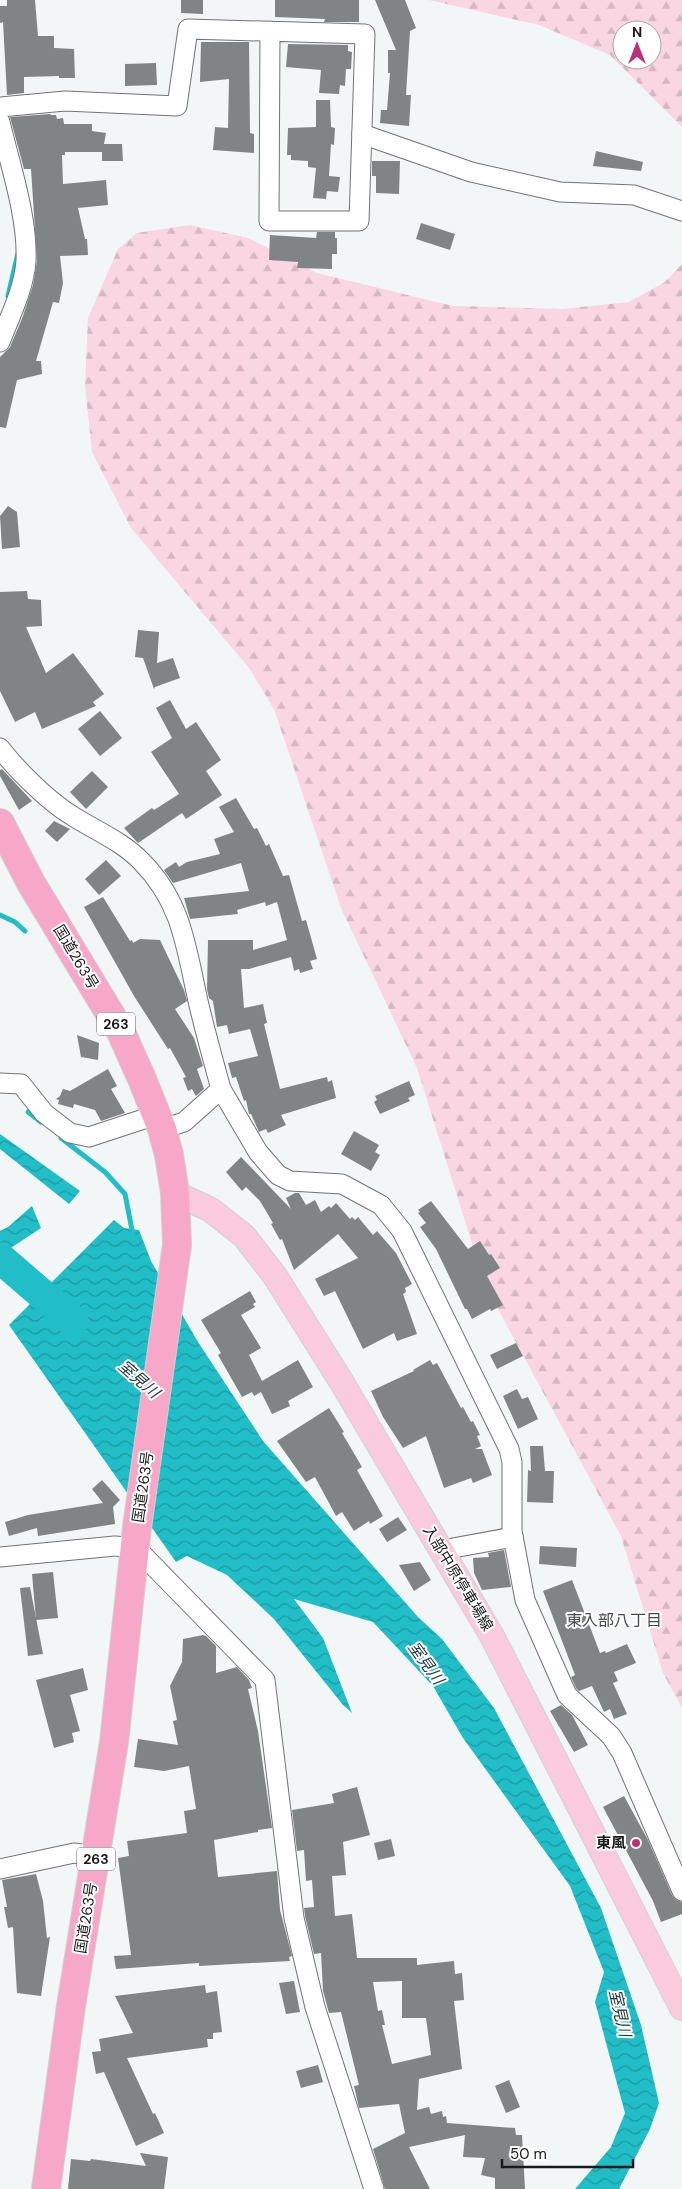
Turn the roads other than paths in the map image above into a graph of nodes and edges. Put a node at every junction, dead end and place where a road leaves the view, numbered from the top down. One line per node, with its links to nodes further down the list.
1 (270, 31): 2 (street); 4 (street); 4 (street)
2 (0, 106)
3 (0, 122): 6 (street)
4 (362, 134): 5 (street)
5 (682, 211)
6 (0, 342)
7 (0, 748): 10 (street)
8 (0, 823): 11 (highway, 国道263号 / 263)
9 (0, 1083): 11 (street)
10 (221, 1089): 11 (street); 13 (street)
11 (159, 1122): 12 (highway, 国道263号 / 263)
12 (175, 1193): 14 (highway, 国道263号 / 263); 15 (main road, 入部中原停車場線)
13 (513, 1537): 15 (street); 19 (street)
14 (137, 1538): 16 (street); 17 (highway, 国道263号 / 263); 22 (street)
15 (442, 1550): 20 (main road, 入部中原停車場線)
16 (0, 1557)
17 (96, 1856): 18 (street); 21 (highway, 国道263号 / 263)
18 (0, 1869)
19 (682, 1891)
20 (682, 2008)
21 (46, 2189)
22 (374, 2189)

